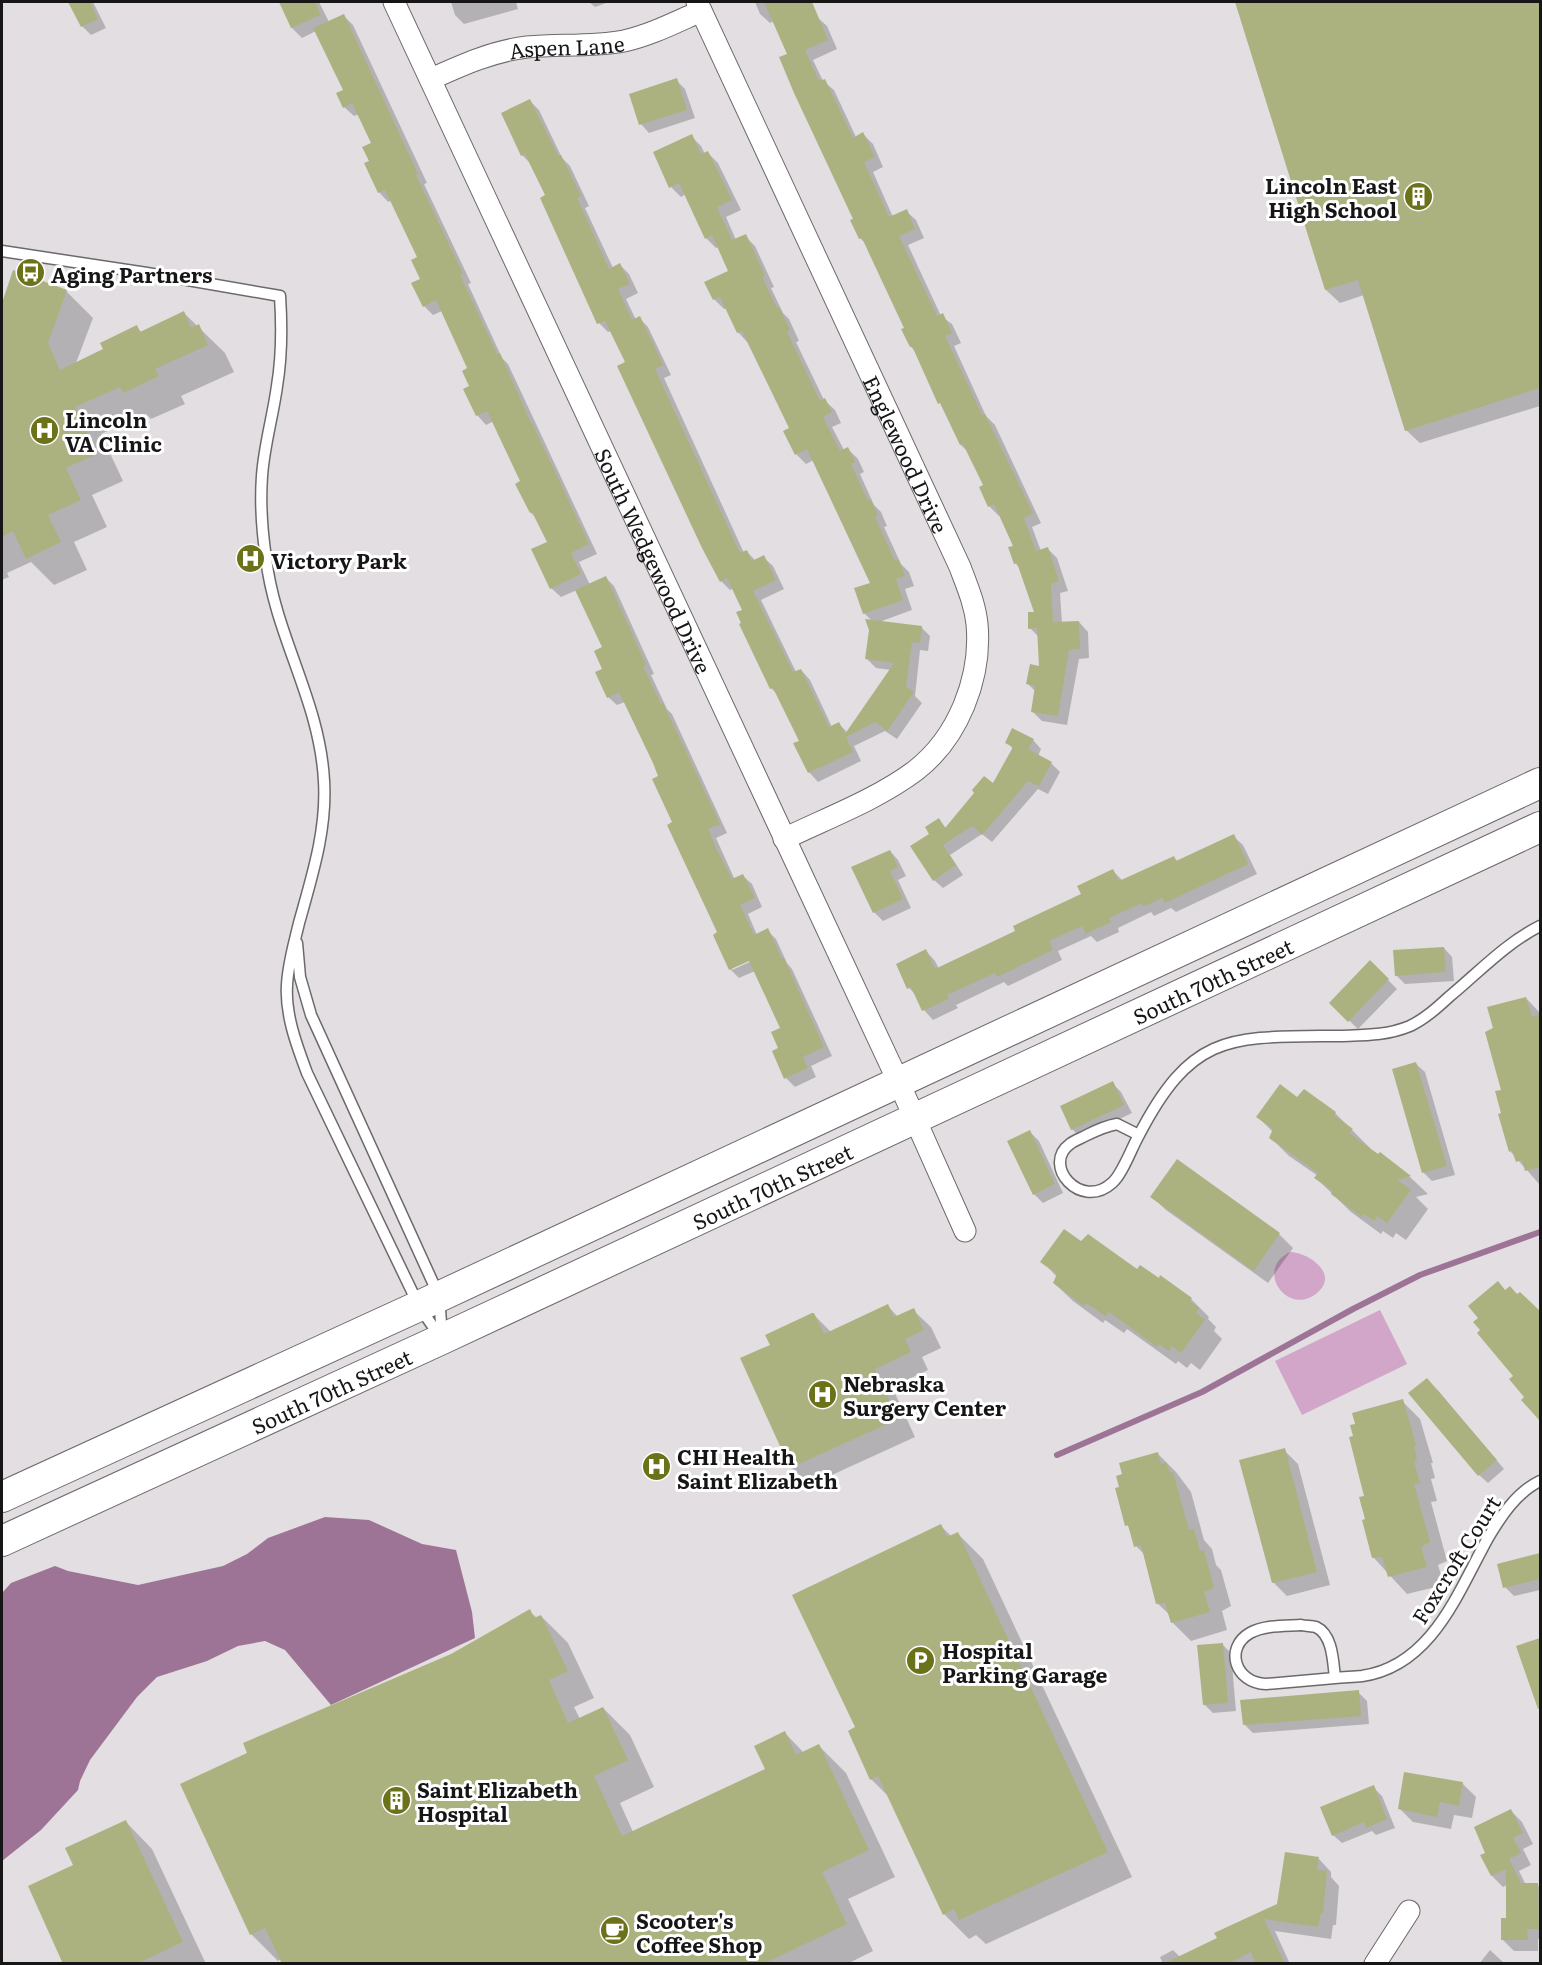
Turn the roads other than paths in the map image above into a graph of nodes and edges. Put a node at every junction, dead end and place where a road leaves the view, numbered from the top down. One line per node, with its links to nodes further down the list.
1 (394, 2): 3 (street, South Wedgewood Drive)
2 (699, 6): 3 (street, Aspen Lane); 7 (street, Englewood Drive)
3 (431, 79): 7 (street, South Wedgewood Drive)
4 (2, 251): 9 (lane)
5 (1540, 783): 10 (main road, South 70th Street)
6 (1540, 827): 11 (main road, South 70th Street)
7 (784, 839): 10 (street, South Wedgewood Drive)
8 (1540, 926): 12 (lane)
9 (297, 934): 14 (lane); 14 (lane)
10 (899, 1083): 11 (street, South Wedgewood Drive); 14 (main road, South 70th Street)
11 (915, 1119): 13 (street, South Wedgewood Drive); 15 (main road, South 70th Street)
12 (1139, 1135): 12 (lane)
13 (965, 1231)
14 (429, 1301): 15 (lane); 15 (lane); 17 (main road, South 70th Street)
15 (442, 1339): 18 (main road, South 70th Street)
16 (1540, 1480): 19 (lane, Foxcroft Court)
17 (2, 1497)
18 (2, 1541)
19 (1335, 1678): 19 (lane, Foxcroft Court)
20 (1409, 1911): 21 (street)
21 (1375, 1964)

